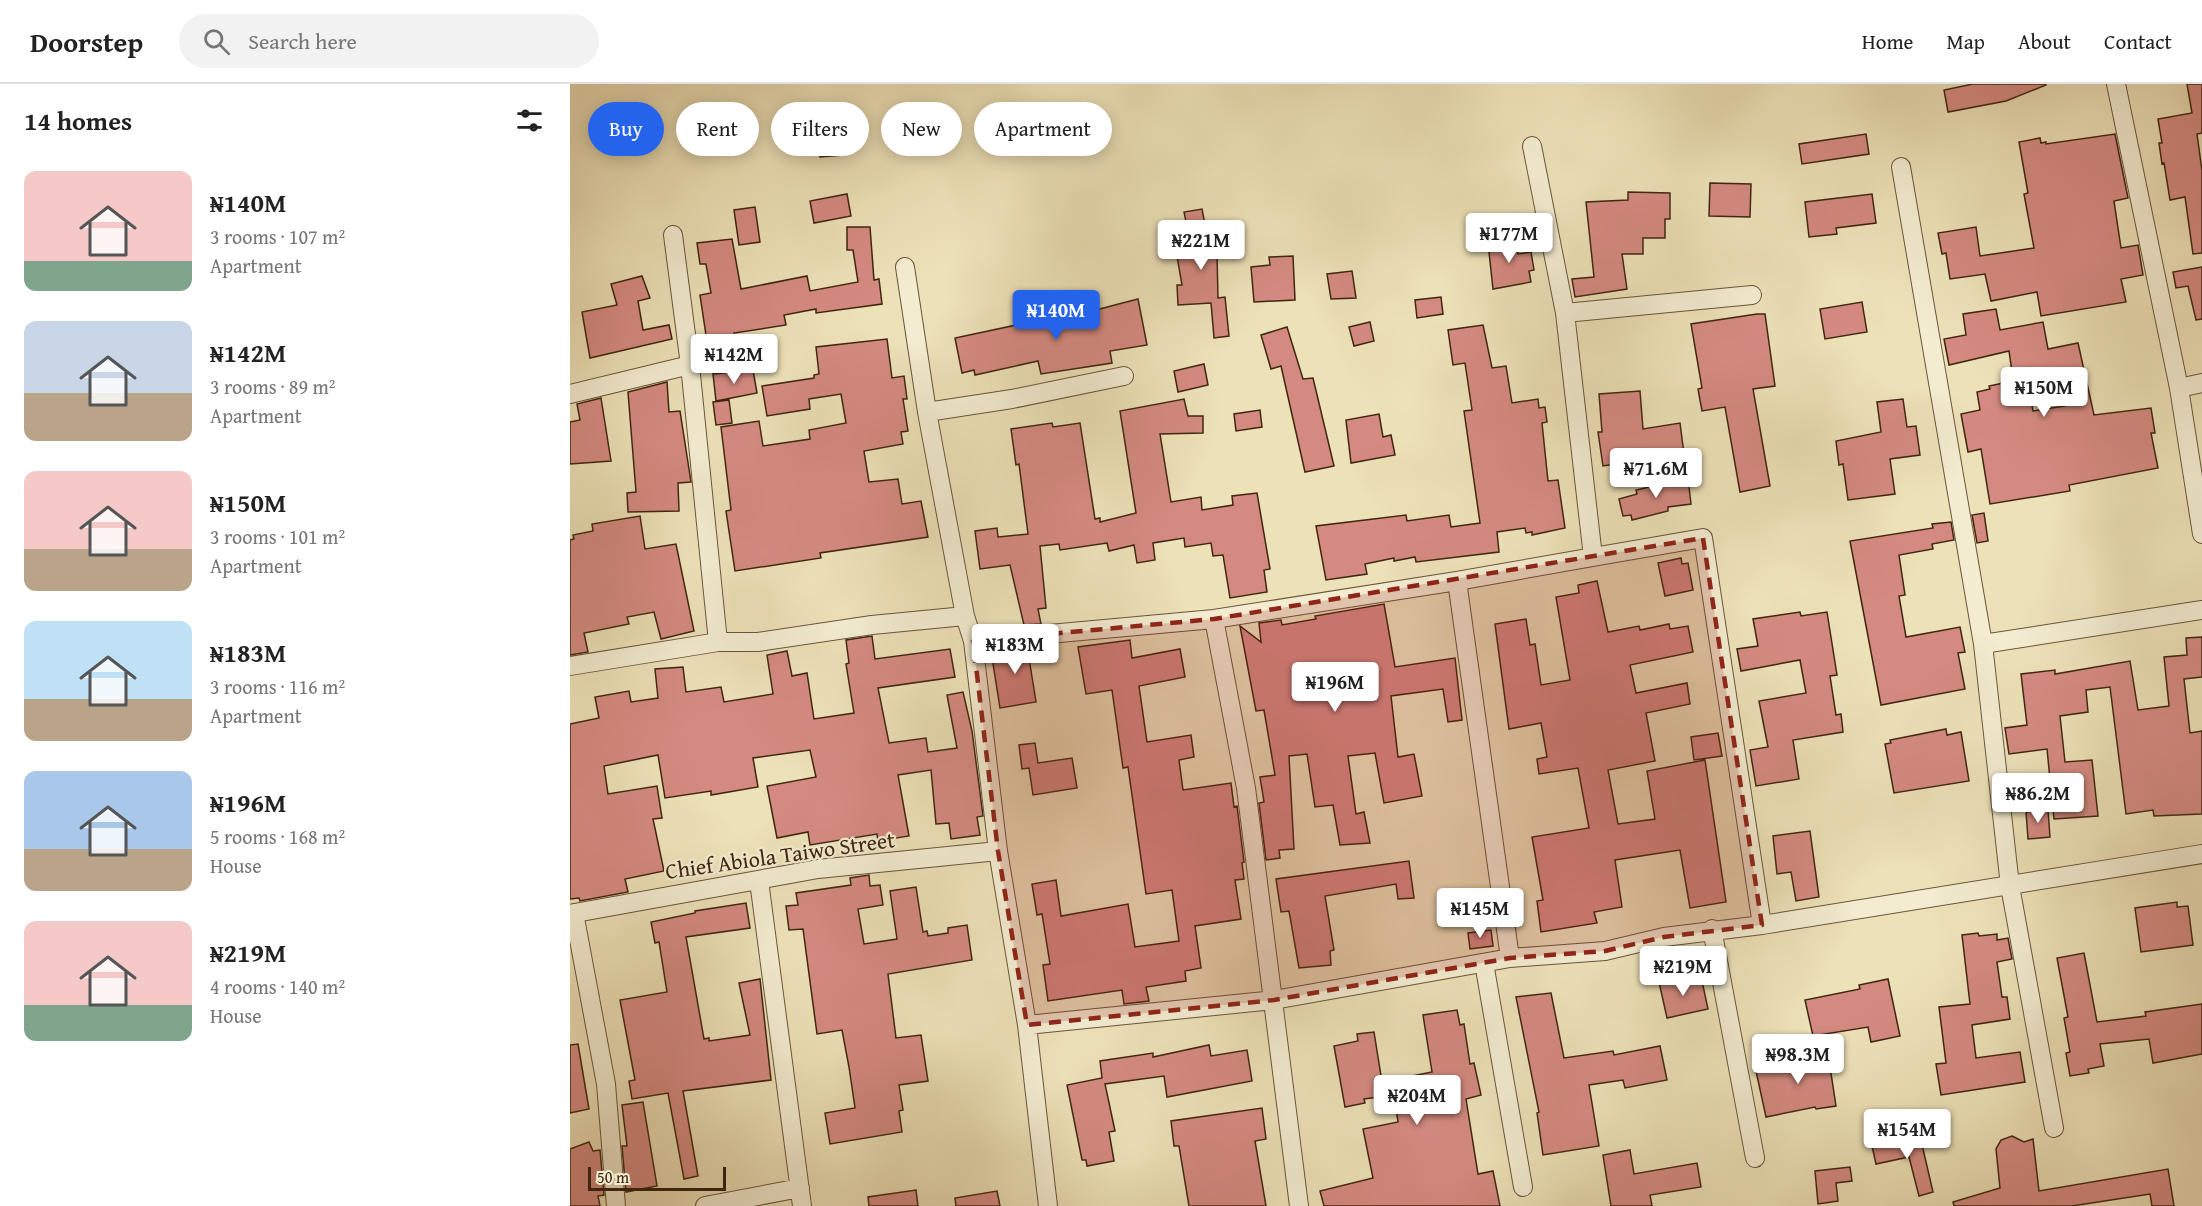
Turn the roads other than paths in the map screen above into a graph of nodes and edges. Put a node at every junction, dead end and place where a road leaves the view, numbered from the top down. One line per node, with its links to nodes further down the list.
1 (2116, 84): 11 (street)
2 (1532, 146): 7 (street)
3 (1901, 166): 22 (street)
4 (673, 235): 8 (street)
5 (904, 267): 13 (street)
6 (1752, 295): 7 (street)
7 (1565, 314): 15 (street)
8 (690, 365): 12 (street); 21 (street)
9 (1124, 376): 13 (street)
10 (2202, 383): 11 (street)
11 (2179, 388): 14 (street)
12 (570, 394)
13 (927, 412): 18 (street)
14 (2202, 534)
15 (1593, 557): 16 (street); 29 (street)
16 (1457, 581): 19 (street); 31 (street)
17 (2202, 610): 22 (street)
18 (965, 616): 20 (street); 21 (street)
19 (1214, 619): 20 (street); 33 (street)
20 (973, 641): 24 (street)
21 (718, 642): 23 (street)
22 (1983, 644): 27 (street)
23 (570, 666)
24 (998, 851): 26 (street, Chief Abiola Taiwo Street); 34 (street)
25 (2202, 854): 27 (street)
26 (759, 881): 28 (street, Chief Abiola Taiwo Street); 38 (street)
27 (2010, 886): 29 (street); 35 (street)
28 (572, 913): 39 (street)
29 (1762, 924): 30 (street)
30 (1713, 929): 31 (street); 36 (street)
31 (1510, 958): 32 (street)
32 (1484, 963): 33 (street); 37 (street)
33 (1274, 1000): 34 (street); 42 (street)
34 (1027, 1025): 41 (street)
35 (2054, 1128)
36 (1755, 1158)
37 (1523, 1187)
38 (801, 1197): 40 (street)
39 (616, 1206)
40 (705, 1206)
41 (1048, 1206)
42 (1299, 1206)

